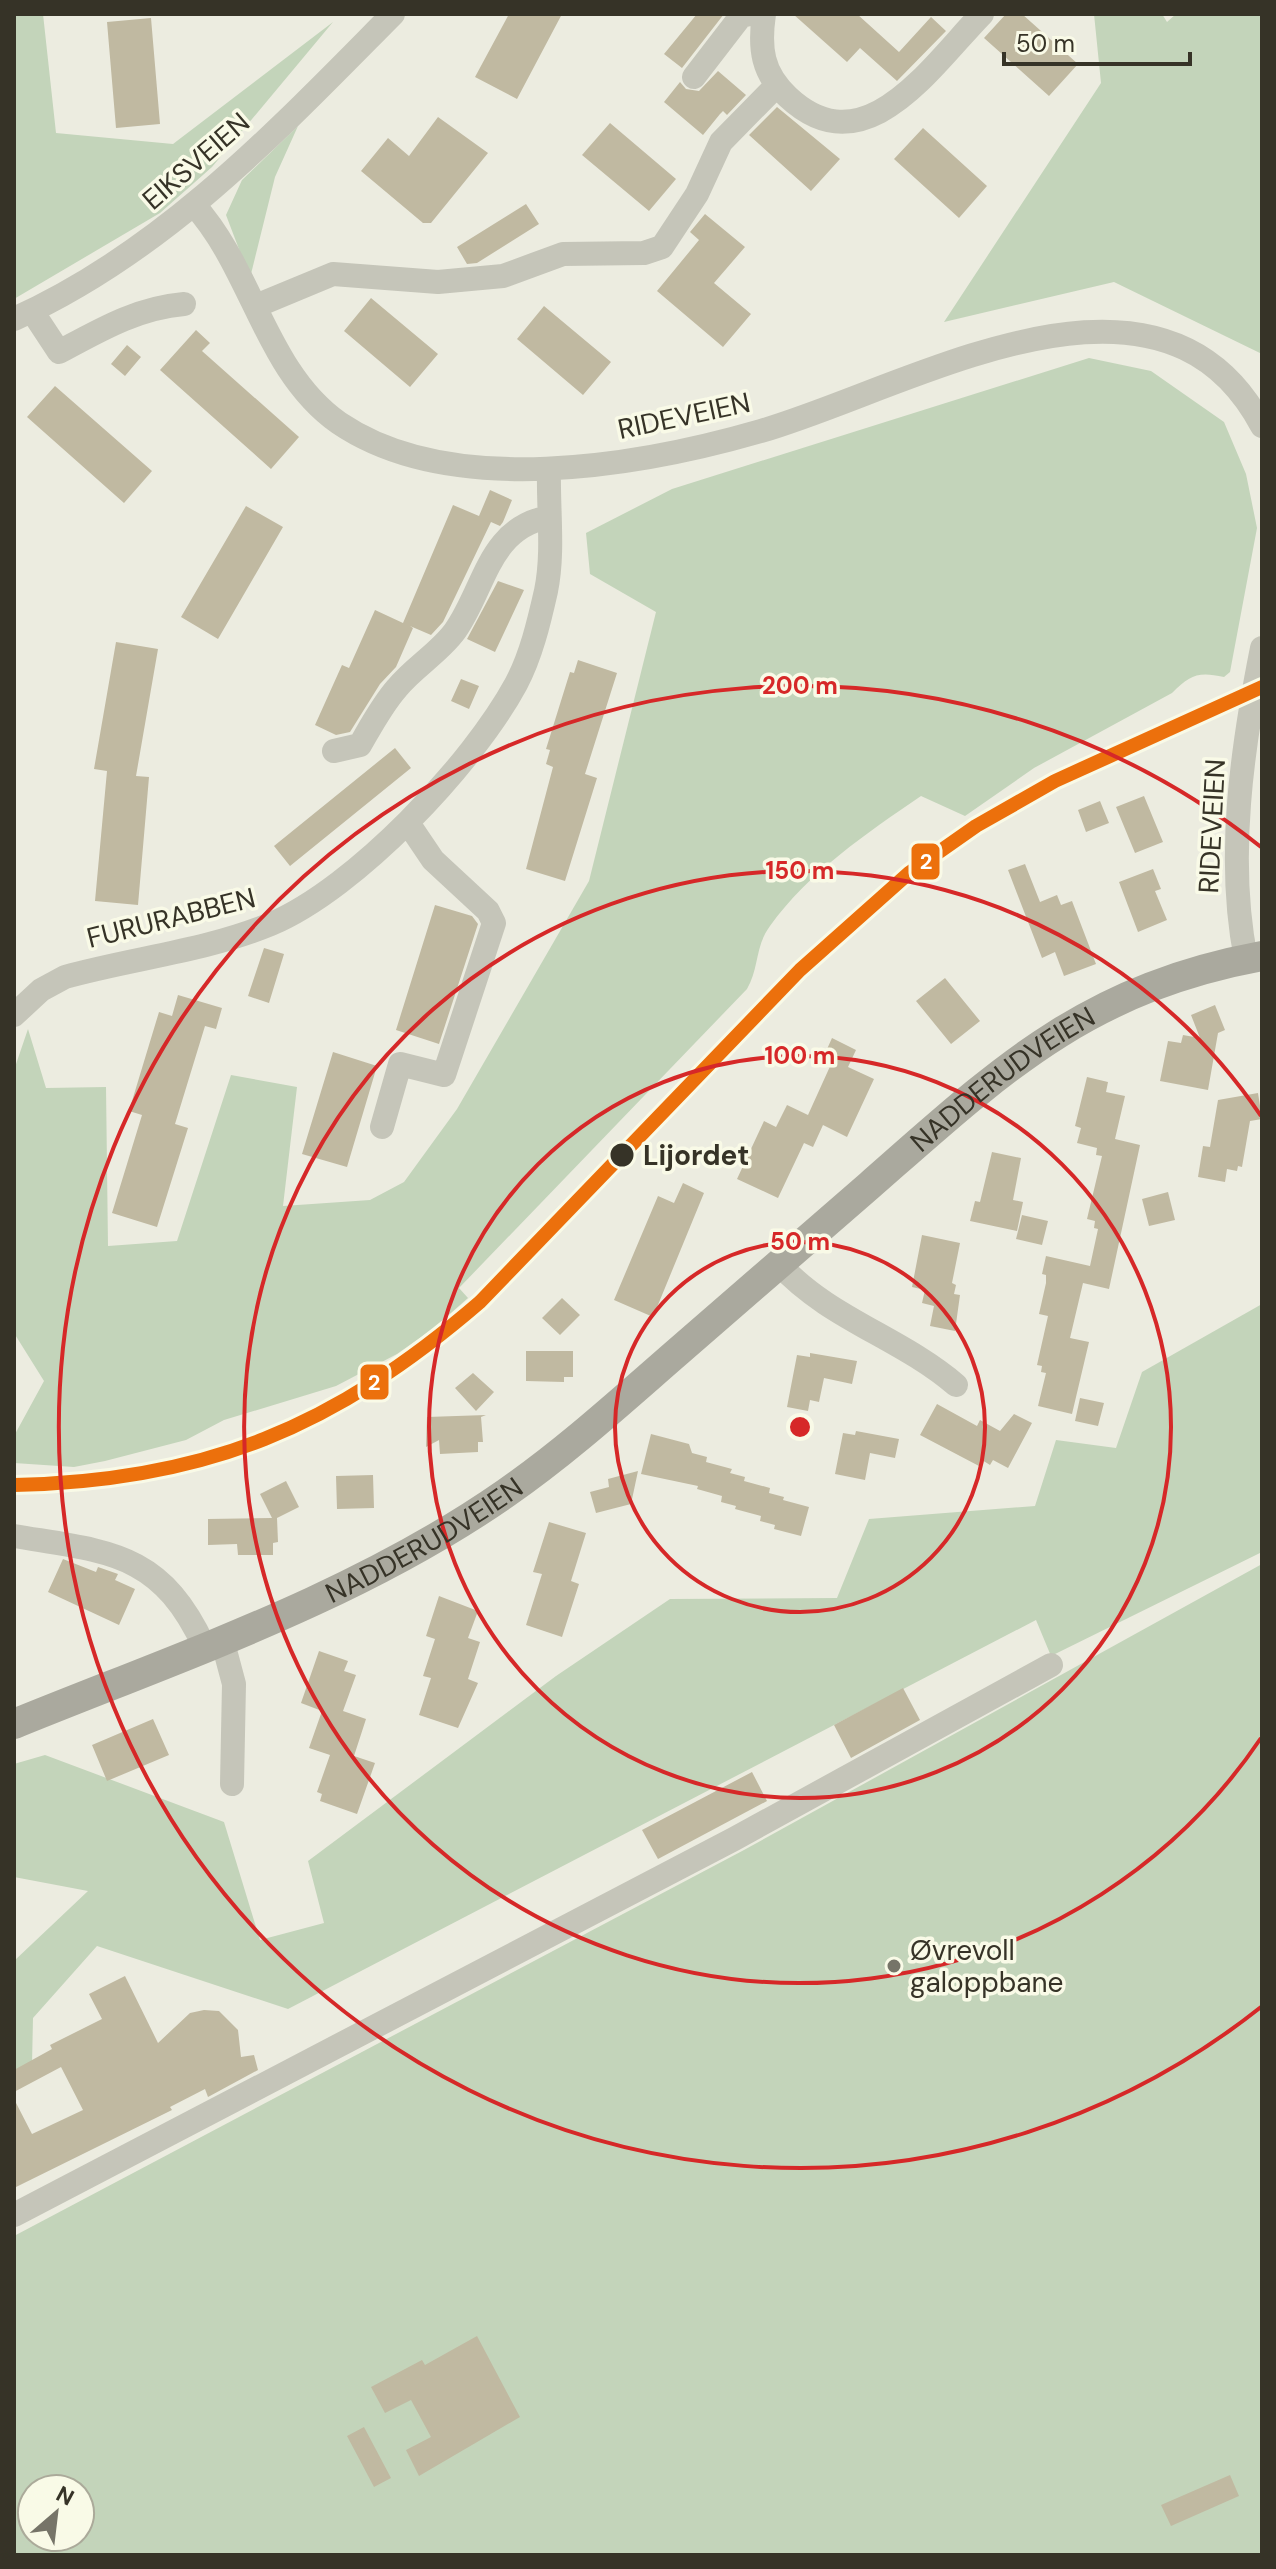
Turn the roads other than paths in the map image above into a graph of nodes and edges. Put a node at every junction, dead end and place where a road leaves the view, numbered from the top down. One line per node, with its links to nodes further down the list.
1 (393, 14): 7 (street, EIKSVEIEN)
2 (749, 14): 5 (street)
3 (764, 14): 6 (street)
4 (982, 14): 6 (street)
5 (694, 77)
6 (776, 86): 9 (street)
7 (194, 205): 9 (street, RIDEVEIEN); 10 (street, EIKSVEIEN)
8 (184, 304): 10 (street)
9 (256, 306): 12 (street, RIDEVEIEN)
10 (23, 315)
11 (1262, 426): 12 (street, RIDEVEIEN)
12 (549, 470): 13 (street, FURURABBEN)
13 (549, 517): 15 (street); 16 (street, FURURABBEN)
14 (1262, 648): 17 (street, RIDEVEIEN)
15 (334, 751)
16 (408, 823): 18 (street, FURURABBEN); 19 (street)
17 (1254, 957): 20 (main road, NADDERUDVEIEN)
18 (14, 1015)
19 (382, 1127)
20 (779, 1264): 21 (street); 23 (main road, NADDERUDVEIEN)
21 (956, 1385)
22 (14, 1536): 23 (street)
23 (213, 1643): 25 (main road, NADDERUDVEIEN); 26 (street)
24 (1051, 1665): 27 (street)
25 (14, 1724)
26 (232, 1784)
27 (14, 2215)

